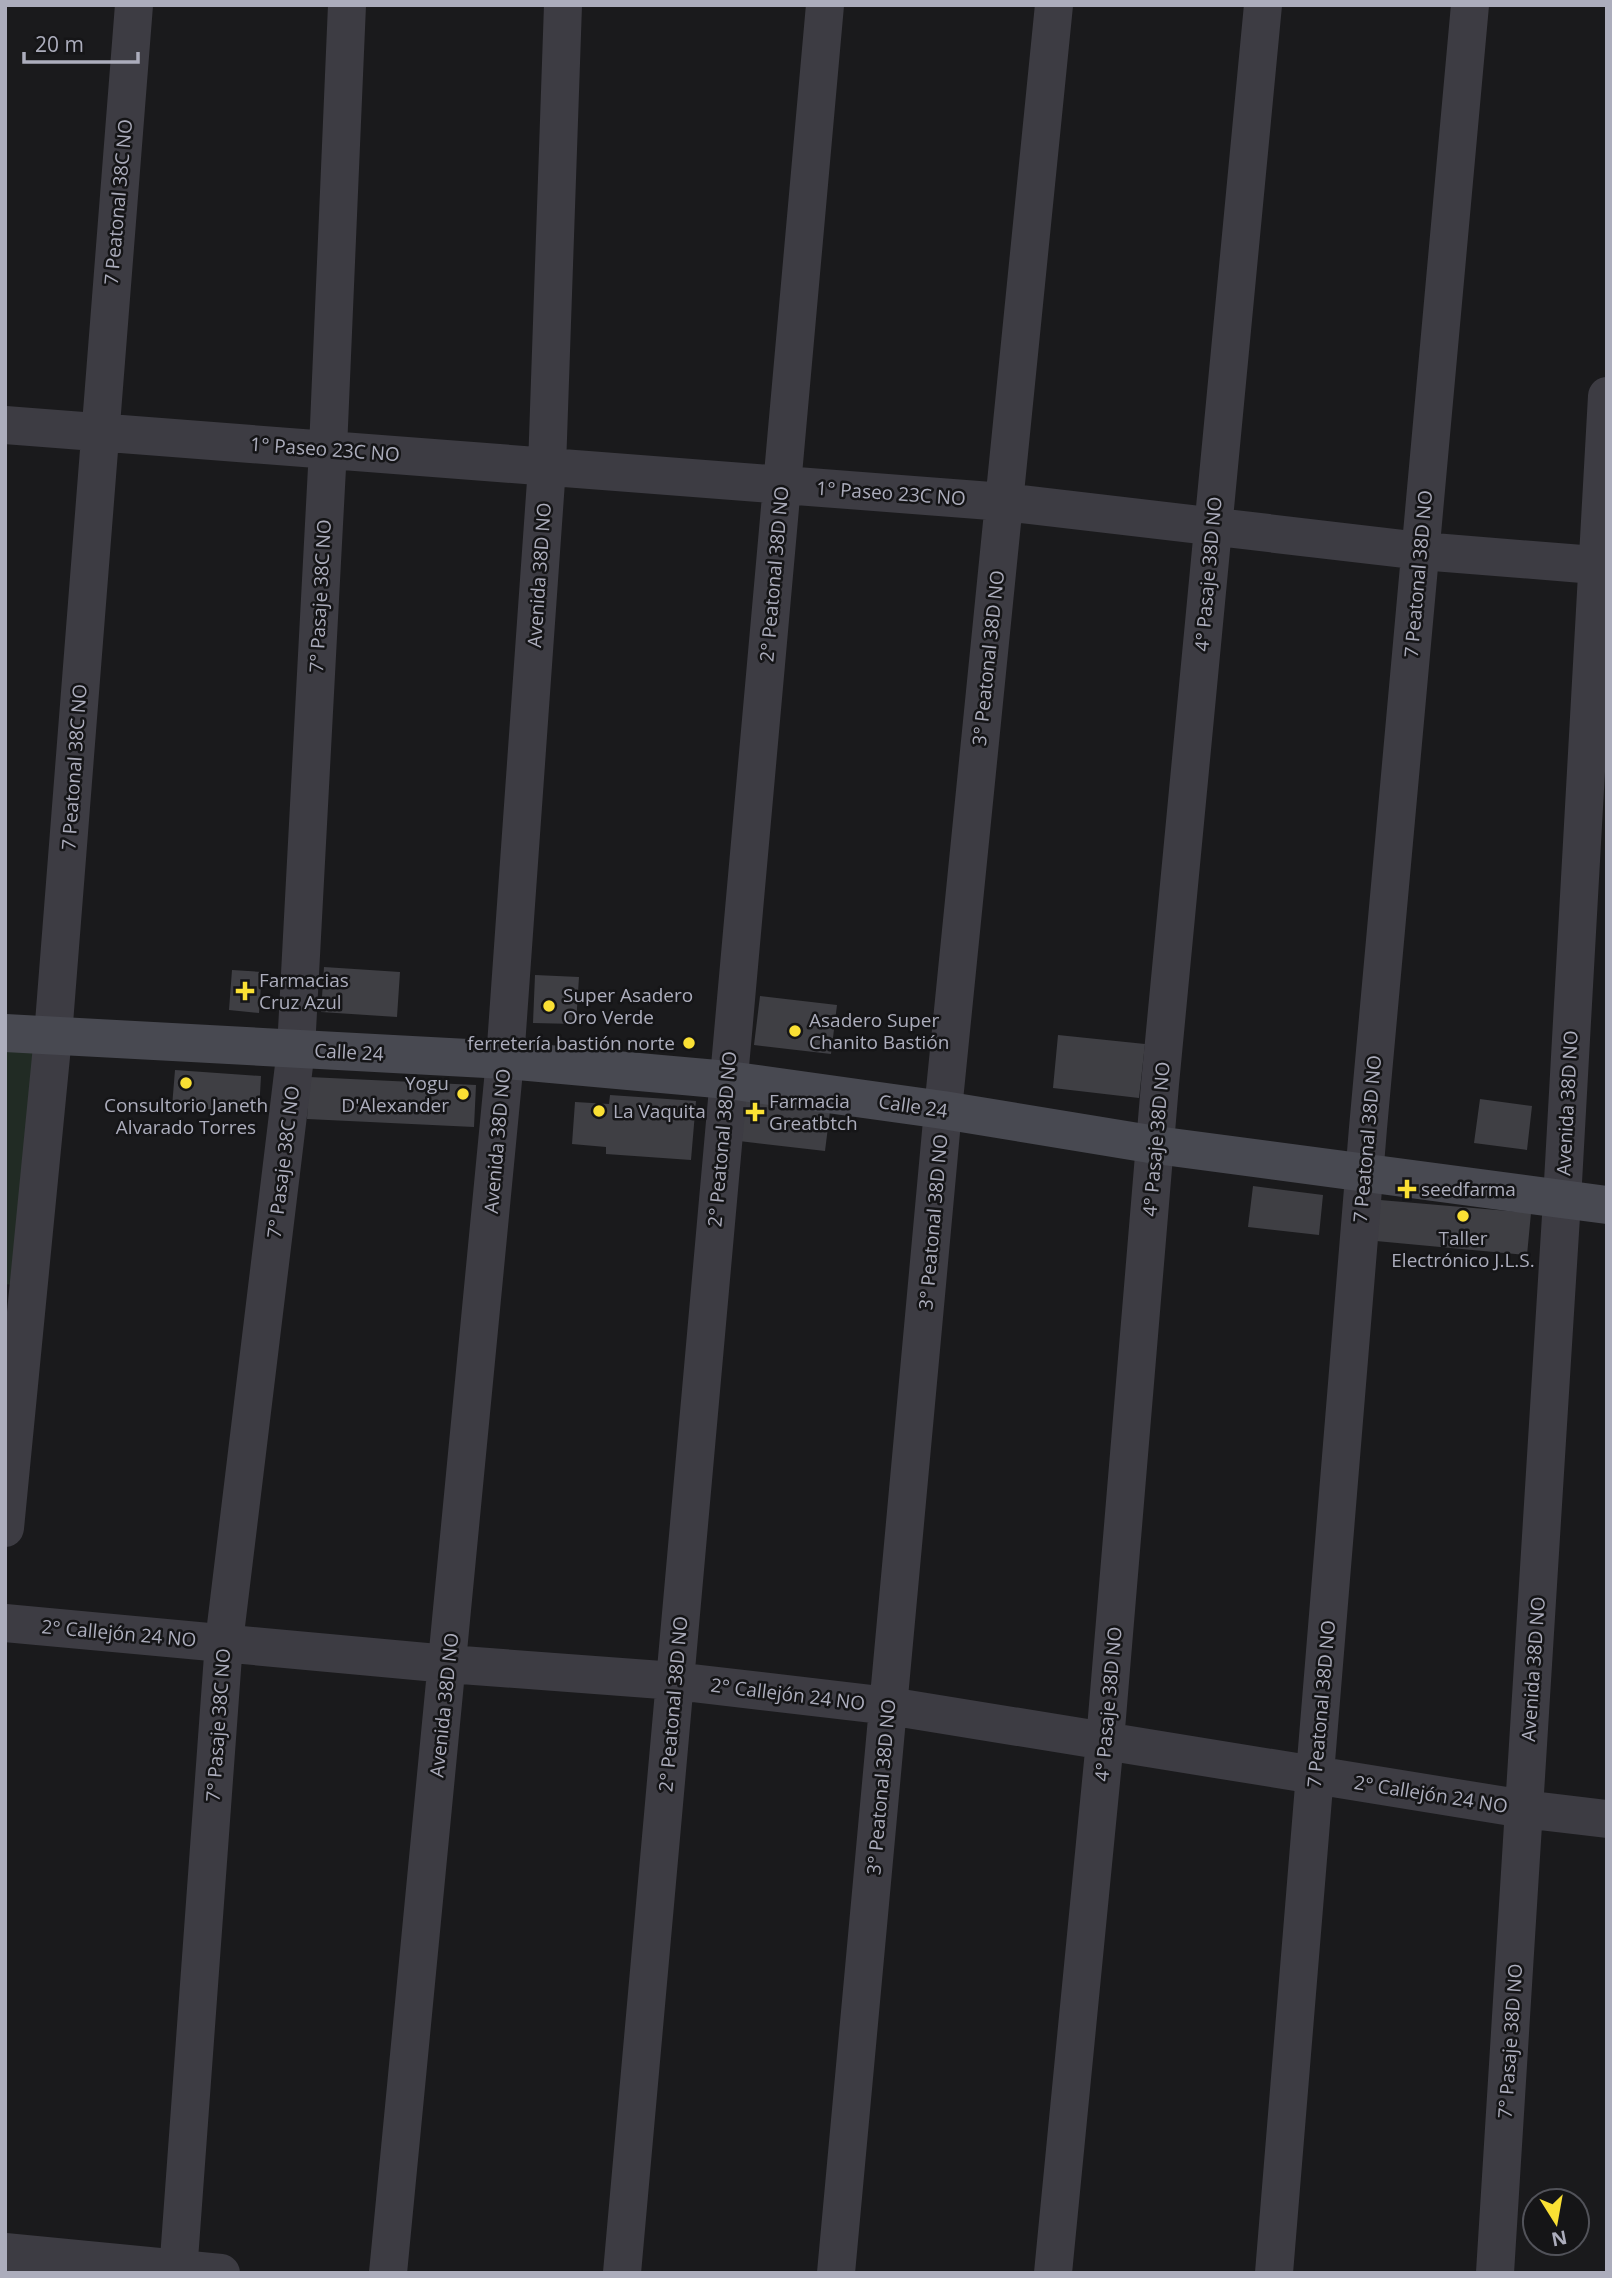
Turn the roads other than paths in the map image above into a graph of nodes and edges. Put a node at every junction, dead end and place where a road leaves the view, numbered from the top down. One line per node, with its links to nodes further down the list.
1 (134, 5): 10 (street, 7 Peatonal 38C NO)
2 (347, 5): 11 (street, 7° Pasaje 38C NO)
3 (563, 5): 12 (street, Avenida 38D NO)
4 (825, 5): 13 (street, 2° Peatonal 38D NO)
5 (1054, 5): 14 (street, 3° Peatonal 38D NO)
6 (1263, 5): 15 (street, 4° Pasaje 38D NO)
7 (1471, 5): 16 (street, 7 Peatonal 38D NO)
8 (1607, 396): 17 (street, Avenida 38D NO)
9 (5, 425): 10 (street, 1° Paseo 23C NO)
10 (100, 432): 11 (street, 1° Paseo 23C NO); 19 (street, 7 Peatonal 38C NO)
11 (328, 449): 12 (street, 1° Paseo 23C NO); 20 (street, 7° Pasaje 38C NO)
12 (547, 467): 13 (street, 1° Paseo 23C NO); 21 (street, Avenida 38D NO)
13 (782, 484): 14 (street, 1° Paseo 23C NO); 22 (street, 2° Peatonal 38D NO)
14 (1004, 502): 15 (street, 1° Paseo 23C NO); 23 (street, 3° Peatonal 38D NO)
15 (1213, 527): 16 (street, 1° Paseo 23C NO); 24 (street, 4° Pasaje 38D NO)
16 (1421, 551): 17 (street, 1° Paseo 23C NO); 25 (street, 7 Peatonal 38D NO)
17 (1602, 566): 26 (street, Avenida 38D NO)
18 (5, 1033): 19 (street, Calle 24)
19 (53, 1036): 20 (street, Calle 24); 28 (street, 7 Peatonal 38C NO)
20 (296, 1049): 21 (street, Calle 24); 31 (street, 7° Pasaje 38C NO)
21 (505, 1060): 22 (street, Calle 24); 32 (street, Avenida 38D NO)
22 (728, 1080): 23 (street, Calle 24); 33 (street, 2° Peatonal 38D NO)
23 (943, 1110): 24 (street, Calle 24); 34 (street, 3° Peatonal 38D NO)
24 (1156, 1145): 25 (street, Calle 24); 35 (street, 4° Pasaje 38D NO)
25 (1364, 1174): 26 (street, Calle 24); 36 (street, 7 Peatonal 38D NO)
26 (1562, 1200): 27 (street, Calle 24); 37 (street, Avenida 38D NO)
27 (1607, 1205)
28 (16, 1299): 29 (street, 7 Peatonal 38C NO)
29 (5, 1528)
30 (5, 1623): 31 (street, 2° Callejón 24 NO)
31 (224, 1642): 32 (street, 2° Callejón 24 NO); 40 (street, 7° Pasaje 38C NO)
32 (447, 1664): 33 (street, 2° Callejón 24 NO); 42 (street, Avenida 38D NO)
33 (675, 1681): 34 (street, 2° Callejón 24 NO); 43 (street, 2° Peatonal 38D NO)
34 (889, 1706): 35 (street, 2° Callejón 24 NO); 44 (street, 3° Peatonal 38D NO)
35 (1105, 1741): 36 (street, 2° Callejón 24 NO); 45 (street, 4° Pasaje 38D NO)
36 (1315, 1776): 37 (street, 2° Callejón 24 NO); 46 (street, 7 Peatonal 38D NO)
37 (1524, 1809): 38 (street, 2° Callejón 24 NO); 47 (street, 7° Pasaje 38D NO)
38 (1607, 1819)
39 (5, 2252): 40 (street)
40 (178, 2271): 41 (street)
41 (220, 2273)
42 (388, 2273)
43 (622, 2273)
44 (836, 2273)
45 (1052, 2273)
46 (1274, 2273)
47 (1495, 2273)

